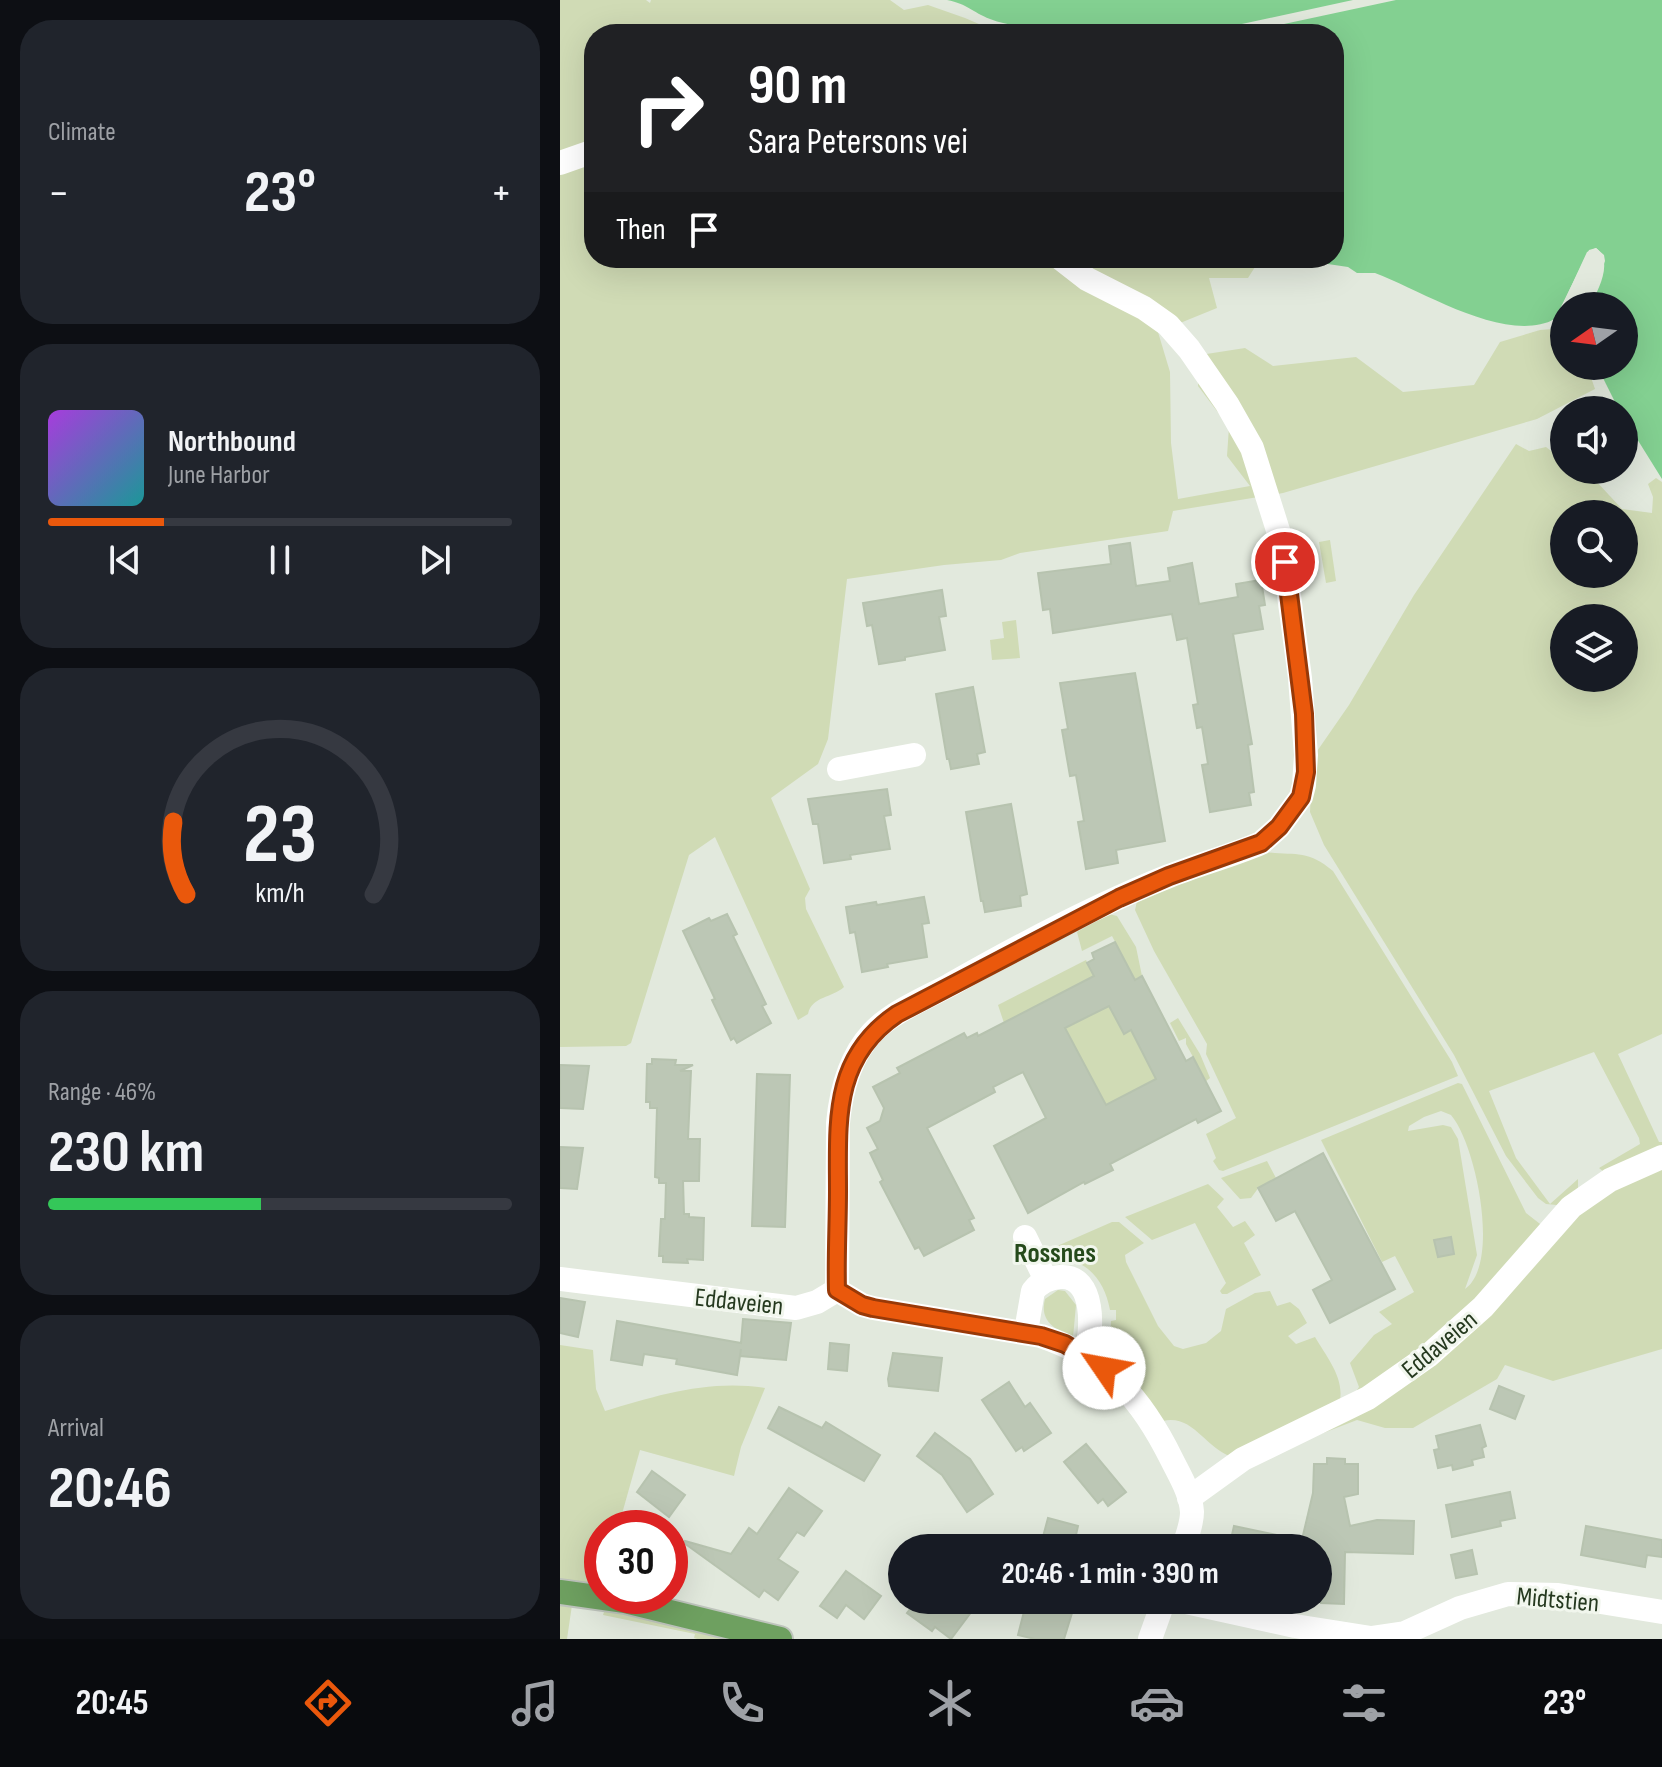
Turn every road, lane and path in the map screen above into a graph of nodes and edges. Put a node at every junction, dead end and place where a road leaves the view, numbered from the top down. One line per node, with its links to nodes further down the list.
1 (584, 155): 2 (street)
2 (560, 163)
3 (1073, 268): 10 (street)
4 (914, 755): 5 (street)
5 (839, 769)
6 (1662, 1157): 13 (street, Eddaveien)
7 (1025, 1237): 9 (street)
8 (560, 1279): 10 (street, Eddaveien)
9 (1046, 1280): 11 (street); 12 (street)
10 (837, 1290): 11 (street)
11 (1026, 1331): 12 (street)
12 (1085, 1355): 13 (street)
13 (1189, 1498): 14 (street)
14 (1187, 1534)
15 (560, 1592): 19 (main road)
16 (1662, 1612): 18 (street, Midtstien)
17 (1159, 1614): 20 (street)
18 (1241, 1614)
19 (780, 1639)
20 (1150, 1639)

